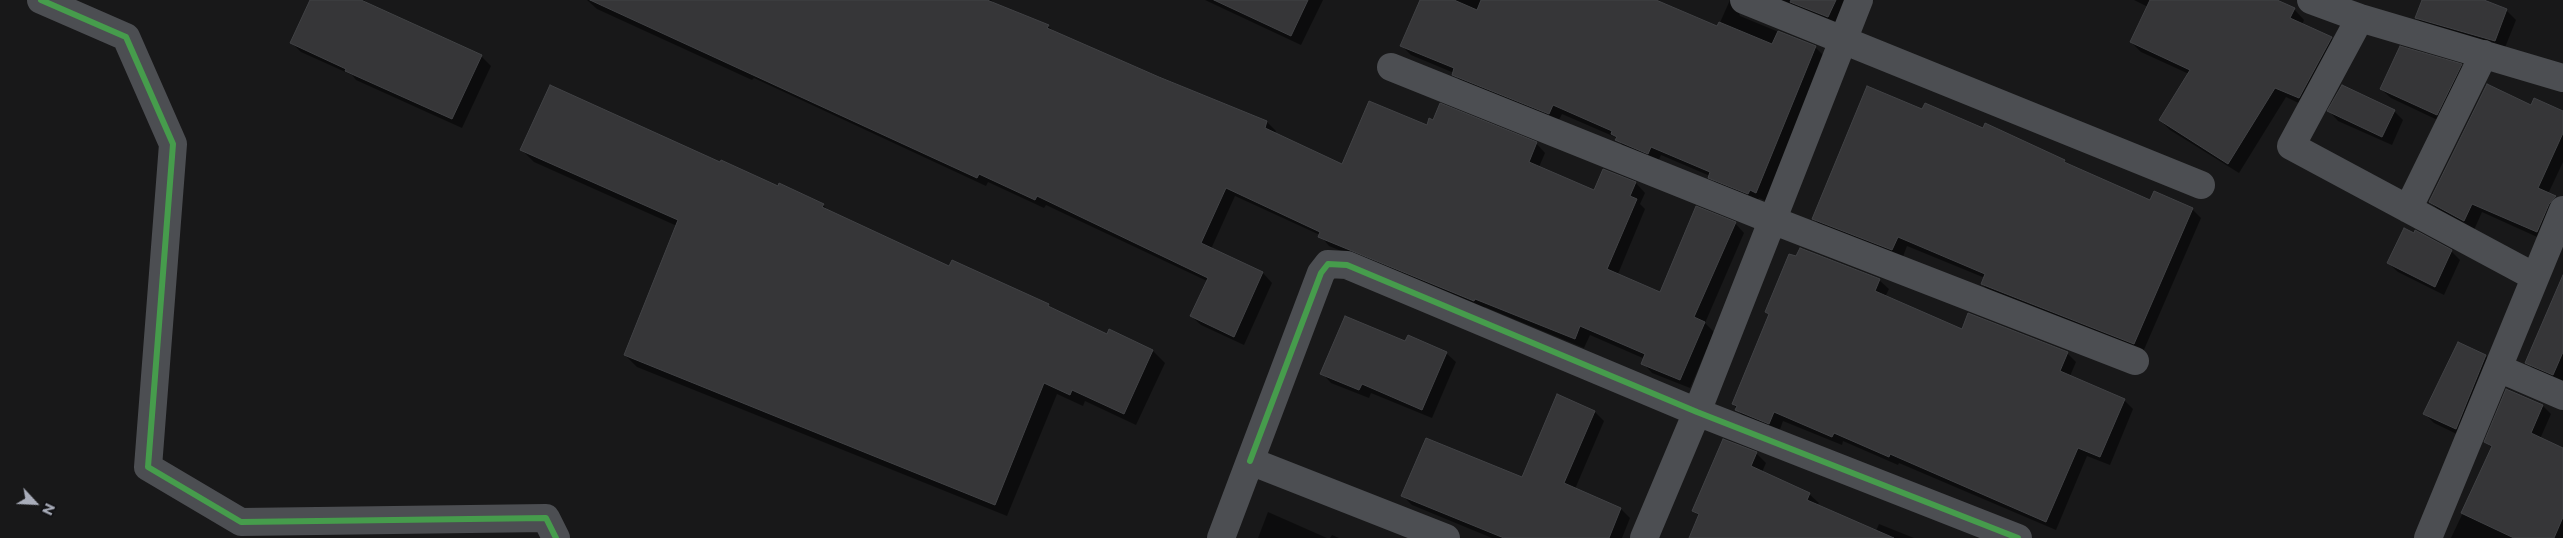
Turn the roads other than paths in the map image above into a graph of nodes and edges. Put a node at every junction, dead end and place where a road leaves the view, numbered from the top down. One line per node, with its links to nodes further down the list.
1 (41, 0): 20 (street)
2 (1744, 0): 6 (street)
3 (1859, 0): 6 (street)
4 (2311, 0): 5 (street)
5 (2360, 18): 7 (street); 11 (street)
6 (1842, 39): 10 (street); 13 (street)
7 (2484, 54): 9 (street); 11 (street)
8 (1391, 67): 13 (street)
9 (2563, 78)
10 (2201, 185)
11 (2408, 209): 14 (street)
12 (2563, 210): 14 (street)
13 (1772, 220): 15 (street); 18 (street)
14 (2535, 277): 16 (street)
15 (2135, 361)
16 (2498, 368): 17 (street); 25 (street)
17 (2563, 396)
18 (1697, 412): 19 (street); 23 (street); 24 (street)
19 (1250, 461): 21 (street); 22 (street)
20 (556, 538)
21 (1221, 538)
22 (1446, 538)
23 (1644, 538)
24 (2018, 538)
25 (2428, 538)

